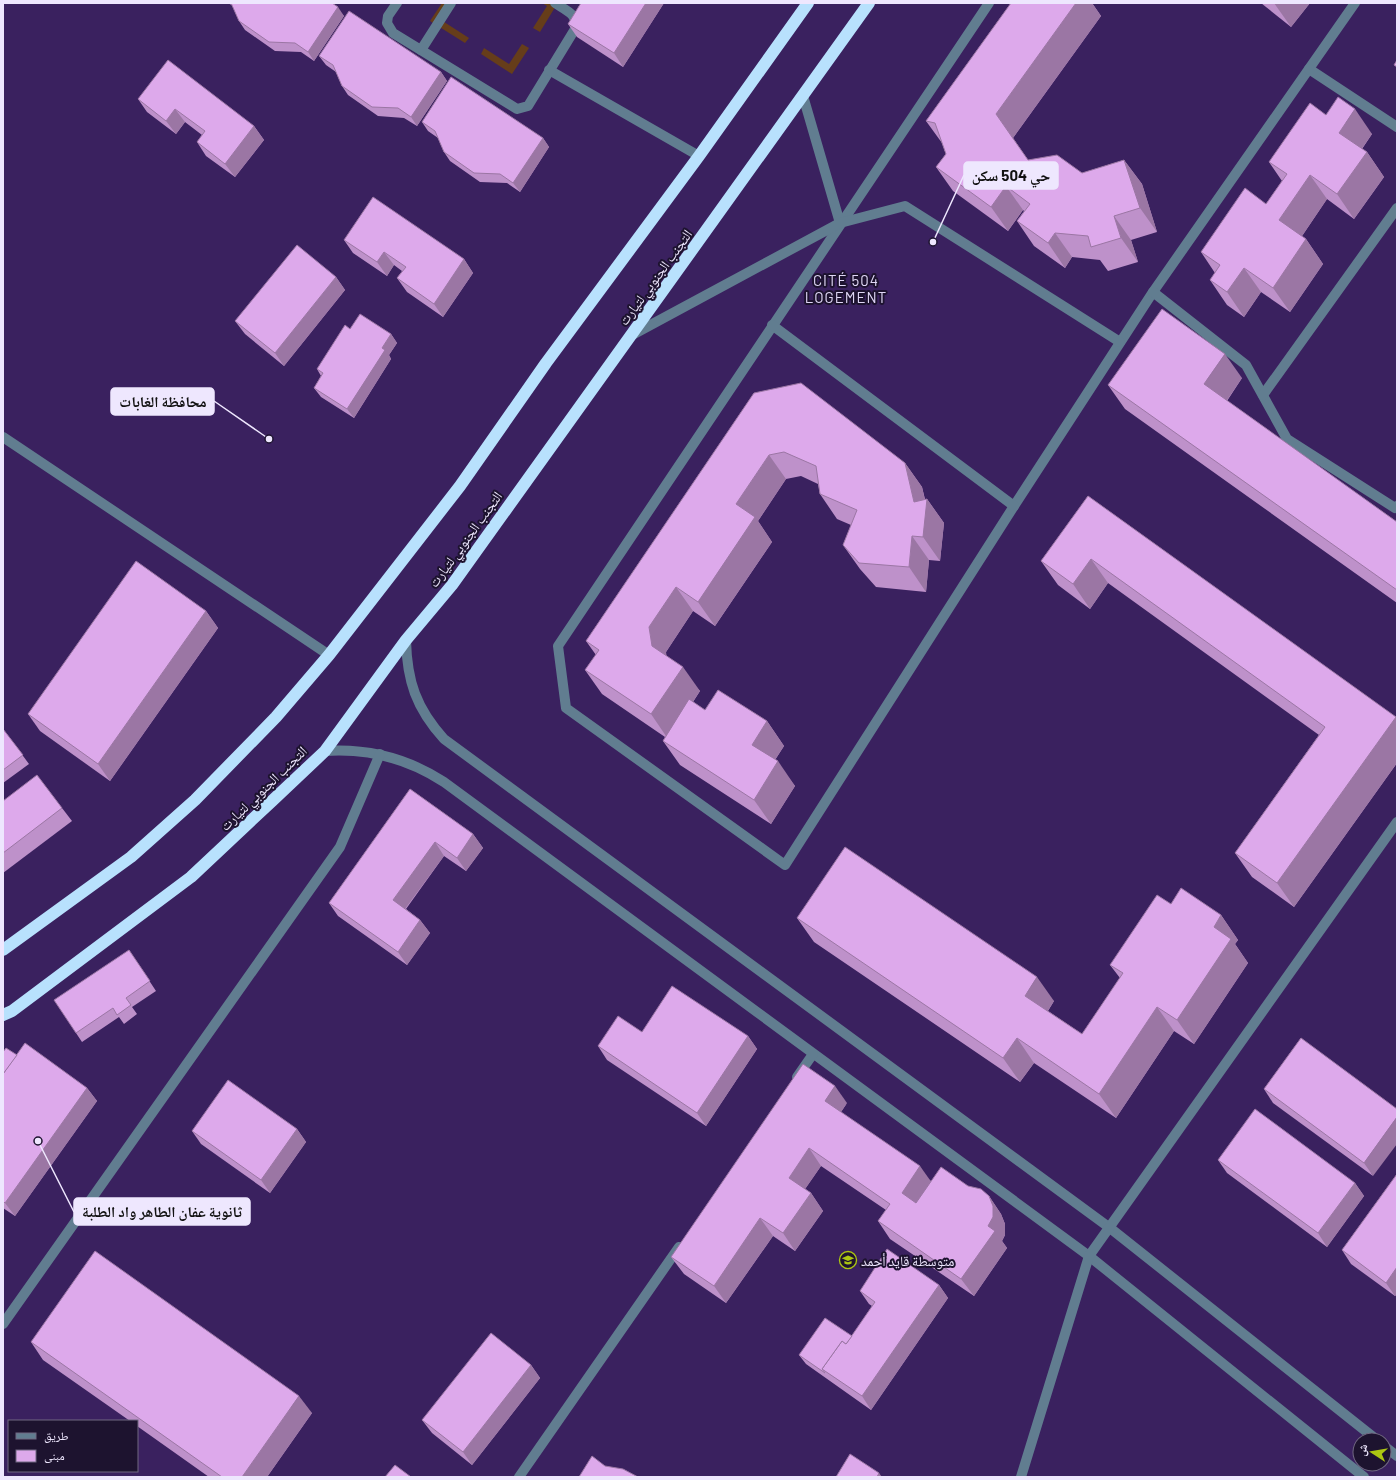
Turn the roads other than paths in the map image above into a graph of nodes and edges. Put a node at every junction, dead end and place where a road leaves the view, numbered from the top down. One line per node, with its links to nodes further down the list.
1 (397, 3): 8 (street)
2 (451, 3): 8 (street)
3 (555, 3): 10 (street)
4 (808, 3): 13 (highway)
5 (869, 3): 11 (highway, التجنب الجنوبي لتيارت)
6 (989, 3): 15 (street)
7 (1355, 3): 9 (street)
8 (421, 50): 10 (street)
9 (1309, 69): 12 (street); 16 (street)
10 (549, 70): 13 (street)
11 (803, 96): 15 (street); 18 (highway, التجنب الجنوبي لتيارت)
12 (1397, 127)
13 (699, 156): 25 (highway)
14 (1397, 208): 20 (street)
15 (840, 223): 17 (street); 18 (street); 19 (street)
16 (1153, 292): 19 (street); 20 (street)
17 (772, 325): 22 (street); 22 (street)
18 (632, 335): 24 (highway, التجنب الجنوبي لتيارت)
19 (1120, 342): 22 (street)
20 (1263, 396): 23 (street)
21 (3, 437): 25 (street)
22 (1014, 506)
23 (1397, 506)
24 (406, 640): 26 (highway, التجنب الجنوبي لتيارت); 33 (street)
25 (329, 655): 29 (highway)
26 (324, 750): 27 (street); 30 (highway, التجنب الجنوبي لتيارت)
27 (380, 754): 31 (street); 36 (street)
28 (1397, 822): 33 (street)
29 (3, 950)
30 (3, 1015)
31 (813, 1054): 32 (street); 35 (street)
32 (791, 1086)
33 (1110, 1228): 35 (street); 37 (street)
34 (687, 1236): 38 (street)
35 (1089, 1256): 39 (street); 40 (street)
36 (3, 1324)
37 (1367, 1432)
38 (519, 1477)
39 (1021, 1477)
40 (1364, 1477)

